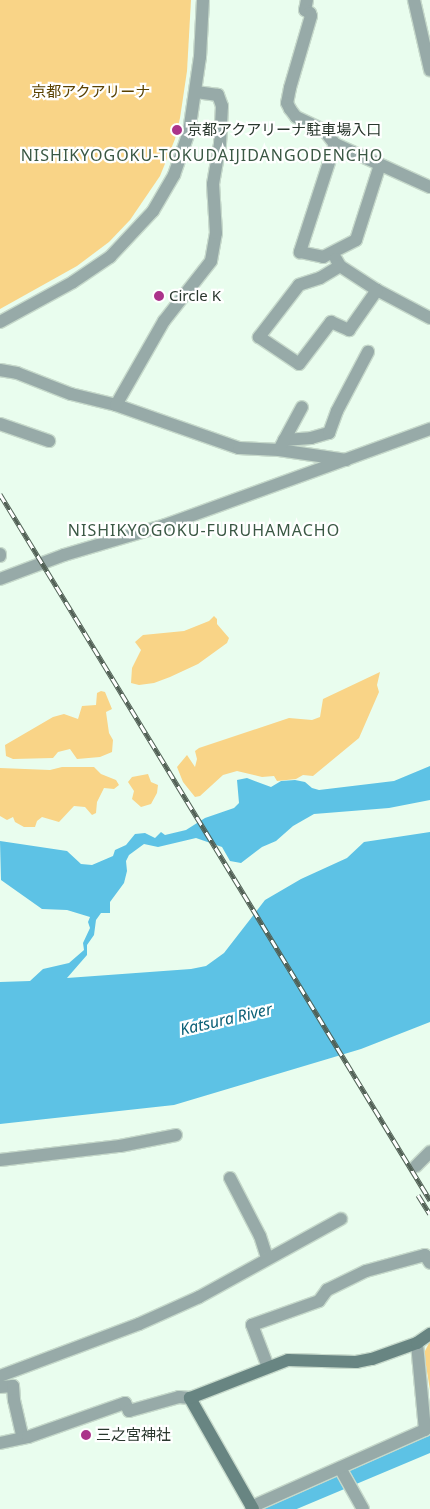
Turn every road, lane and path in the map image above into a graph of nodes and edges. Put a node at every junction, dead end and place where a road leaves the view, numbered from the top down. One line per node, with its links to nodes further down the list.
1 (203, 0): 5 (street)
2 (307, 0): 6 (street)
3 (414, 0): 4 (street)
4 (430, 70)
5 (196, 92): 13 (street); 16 (street)
6 (335, 144): 7 (street); 9 (street)
7 (380, 165): 8 (street); 9 (street)
8 (430, 187)
9 (332, 252): 10 (street)
10 (340, 266): 11 (street); 11 (street)
11 (378, 290): 12 (street)
12 (430, 318)
13 (0, 322)
14 (368, 352): 21 (street)
15 (0, 370): 16 (street)
16 (116, 405): 21 (street)
17 (302, 407): 21 (street)
18 (0, 424): 20 (street)
19 (430, 429): 22 (street)
20 (48, 441)
21 (282, 445): 22 (street)
22 (346, 460): 23 (street)
23 (0, 579)
24 (176, 1135): 26 (street)
25 (430, 1152): 27 (street)
26 (0, 1160)
27 (416, 1166)
28 (230, 1178): 30 (street)
29 (341, 1219): 30 (street)
30 (267, 1258): 35 (street)
31 (430, 1262): 34 (street)
32 (430, 1334): 33 (main road)
33 (417, 1343): 34 (main road); 38 (street)
34 (268, 1366): 37 (main road)
35 (0, 1376)
36 (0, 1386): 39 (street)
37 (190, 1398): 39 (street); 42 (main road)
38 (428, 1433): 41 (street)
39 (24, 1438): 40 (street)
40 (0, 1443)
41 (344, 1474): 42 (street); 43 (street)
42 (250, 1508)
43 (363, 1509)

